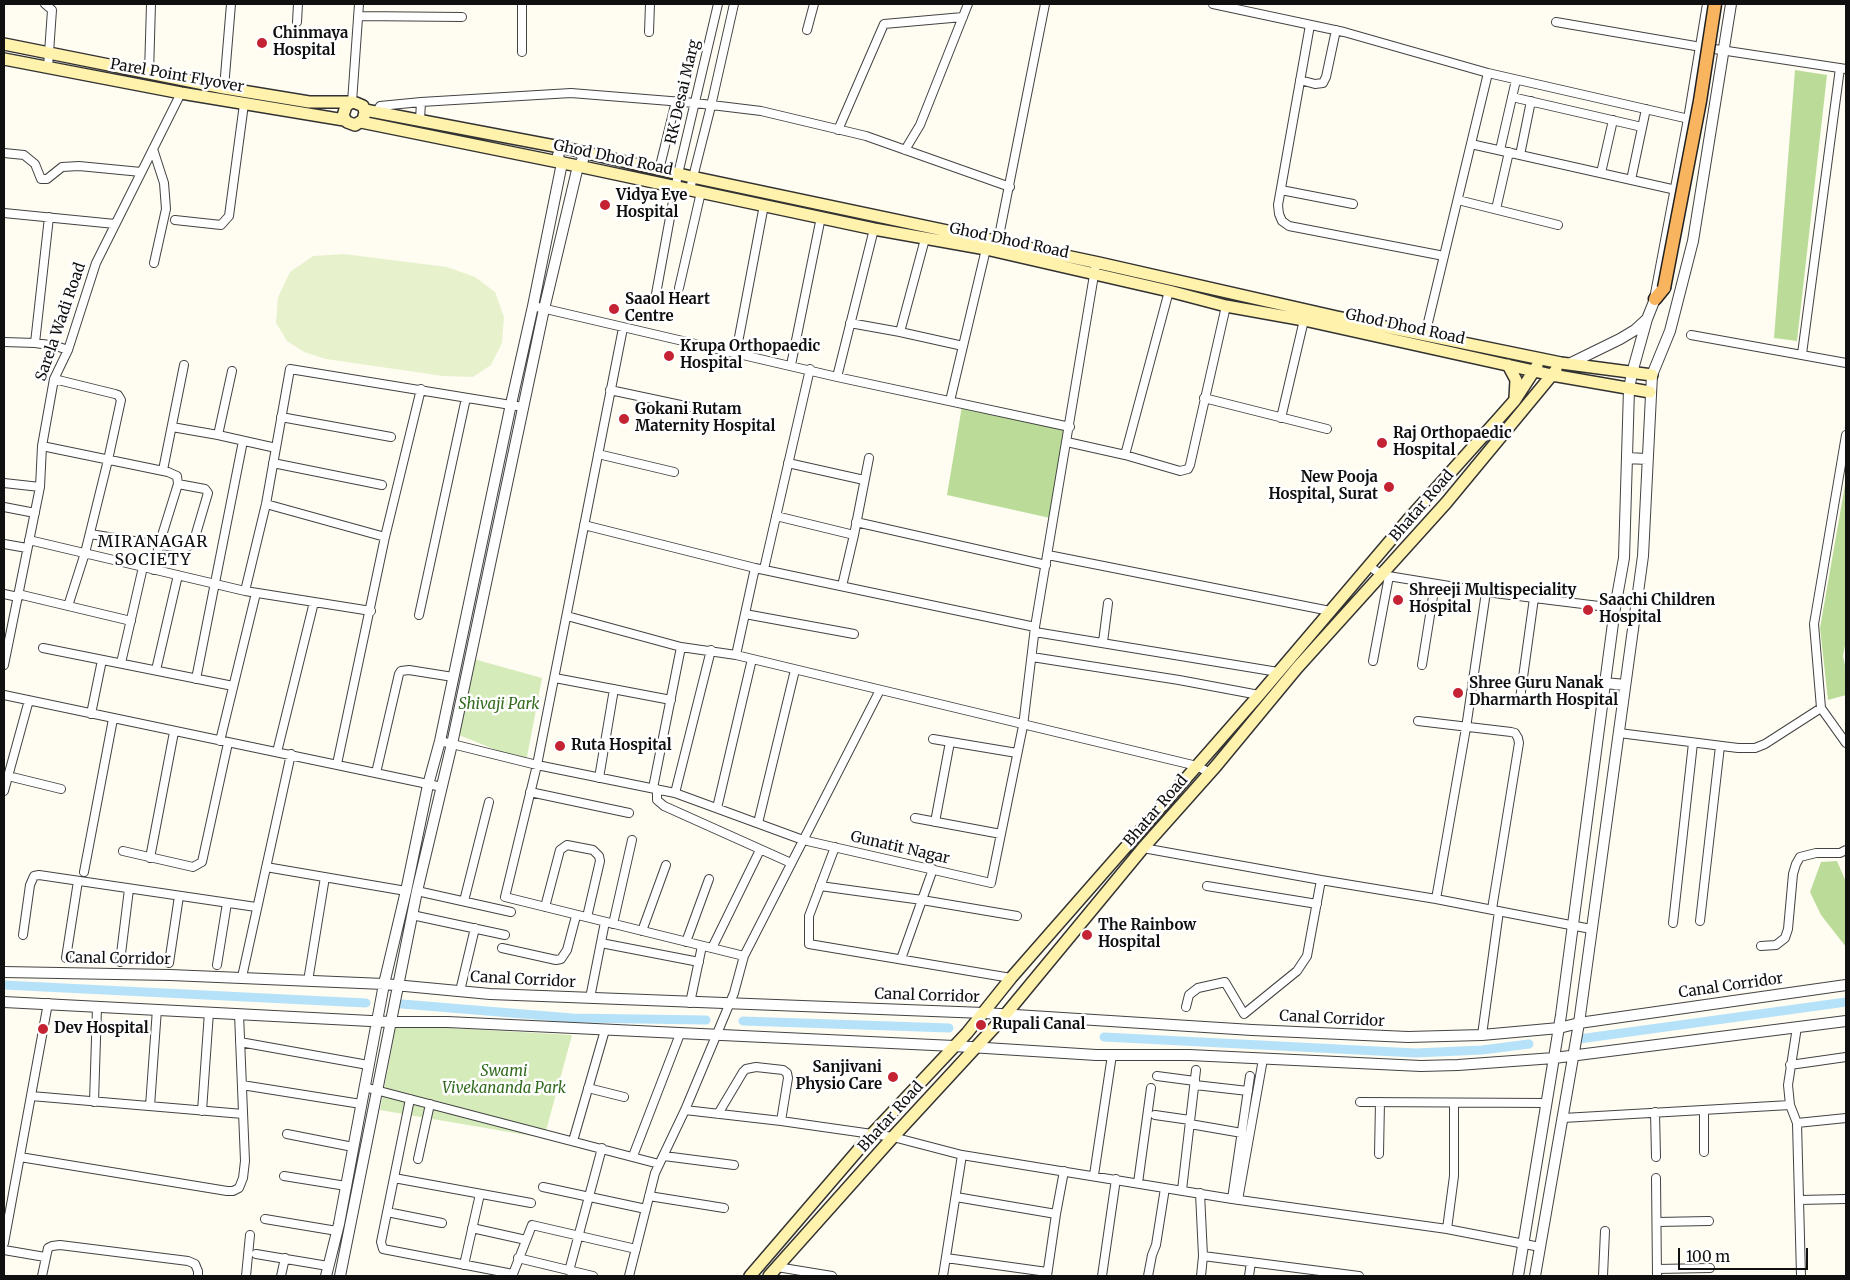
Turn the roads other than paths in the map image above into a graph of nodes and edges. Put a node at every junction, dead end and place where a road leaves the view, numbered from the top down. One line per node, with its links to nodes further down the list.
1 (45, 4): 17 (street)
2 (151, 4): 35 (street)
3 (231, 4): 39 (street)
4 (298, 4): 21 (street)
5 (359, 4): 18 (street)
6 (522, 4): 30 (street)
7 (650, 4): 26 (street)
8 (718, 4): 46 (street, RK Desai Marg)
9 (734, 4): 48 (street)
10 (814, 4): 24 (street)
11 (968, 4): 20 (street)
12 (1046, 4): 77 (street)
13 (1213, 4): 23 (street)
14 (1708, 4): 28 (street)
15 (1716, 4): 102 (highway, bridge)
16 (1731, 6): 29 (street)
17 (54, 7): 31 (street)
18 (358, 16): 19 (street); 43 (street)
19 (462, 17)
20 (964, 17): 58 (street); 62 (street)
21 (297, 22)
22 (1556, 22): 28 (street)
23 (1310, 25): 25 (street); 37 (street)
24 (807, 30)
25 (1336, 30): 36 (street); 37 (street)
26 (649, 32)
27 (4, 44): 31 (main road)
28 (1701, 47): 29 (street); 55 (street)
29 (1725, 50): 34 (street); 130 (street)
30 (522, 52)
31 (49, 54): 33 (street); 35 (main road)
32 (4, 59): 33 (main road, Parel Point Flyover)
33 (48, 67): 40 (main road, Parel Point Flyover)
34 (1843, 68): 118 (street)
35 (149, 73): 39 (main road)
36 (1488, 73): 38 (street); 59 (street)
37 (1300, 80): 79 (street)
38 (1516, 80): 41 (street); 49 (street)
39 (224, 88): 43 (main road)
40 (181, 93): 47 (main road, Parel Point Flyover); 60 (street, Sarela Wadi Road)
41 (1512, 97): 45 (street); 63 (street)
42 (676, 101): 44 (street); 46 (street); 70 (street)
43 (352, 102): 50 (main road); 52 (main road)
44 (421, 102): 51 (street); 53 (street)
45 (1531, 102): 54 (street); 67 (street)
46 (695, 103): 48 (street); 73 (street, RK Desai Marg)
47 (244, 104): 52 (main road, Parel Point Flyover); 88 (street)
48 (711, 106): 58 (street); 74 (street)
49 (1646, 109): 55 (street); 57 (street)
50 (365, 110): 51 (main road); 56 (main road)
51 (377, 112): 53 (main road)
52 (344, 120): 56 (main road, Ghod Dhod Road)
53 (420, 120): 61 (main road)
54 (1613, 120): 57 (street); 72 (street)
55 (1690, 120): 80 (street)
56 (361, 122): 68 (main road, Ghod Dhod Road)
57 (1642, 127): 75 (street)
58 (838, 130): 62 (street)
59 (1471, 144): 63 (street); 81 (street)
60 (153, 148): 71 (street, Sarela Wadi Road); 96 (street)
61 (565, 148): 64 (main road); 68 (street)
62 (904, 150): 77 (street)
63 (1500, 150): 65 (street)
64 (581, 152): 69 (street); 70 (main road)
65 (1509, 152): 67 (street); 84 (street)
66 (4, 153): 71 (street)
67 (1520, 155): 72 (street)
68 (562, 163): 69 (main road, Ghod Dhod Road); 103 (street)
69 (578, 166): 76 (main road, Ghod Dhod Road); 105 (street)
70 (659, 170): 73 (main road)
71 (141, 172): 89 (street, Sarela Wadi Road)
72 (1601, 173): 75 (street)
73 (678, 174): 74 (main road); 76 (street, RK Desai Marg)
74 (692, 177): 78 (street); 93 (main road)
75 (1631, 180): 80 (street)
76 (675, 186): 78 (main road, Ghod Dhod Road); 101 (street, RK Desai Marg)
77 (1010, 187): 93 (street)
78 (695, 190): 83 (main road, Ghod Dhod Road); 99 (street)
79 (1281, 190): 82 (street); 95 (street)
80 (1676, 190): 102 (street)
81 (1458, 200): 84 (street); 95 (street)
82 (1353, 204)
83 (764, 205): 87 (main road, Ghod Dhod Road); 117 (street)
84 (1496, 209): 90 (street)
85 (4, 212): 86 (street)
86 (49, 217): 89 (street); 114 (street)
87 (821, 217): 91 (main road, Ghod Dhod Road); 123 (street)
88 (175, 220)
89 (115, 224): 116 (street, Sarela Wadi Road)
90 (1558, 225)
91 (874, 228): 92 (main road, Ghod Dhod Road); 108 (street)
92 (924, 239): 94 (main road, Ghod Dhod Road); 110 (street)
93 (998, 241): 97 (main road)
94 (986, 249): 98 (main road, Ghod Dhod Road); 115 (street)
95 (1444, 256): 111 (street)
96 (154, 263)
97 (1097, 263): 98 (street); 111 (main road)
98 (1094, 275): 100 (main road, Ghod Dhod Road); 149 (street)
99 (679, 288)
100 (1169, 291): 104 (main road, Ghod Dhod Road); 159 (street)
101 (656, 294)
102 (1655, 299): 106 (street)
103 (533, 306): 105 (street); 143 (street)
104 (1226, 306): 107 (main road, Ghod Dhod Road); 139 (street)
105 (544, 309): 109 (street); 144 (street)
106 (1647, 319): 120 (street, Bhatar Road); 128 (street)
107 (1304, 320): 124 (main road, Ghod Dhod Road); 147 (street)
108 (850, 323): 110 (street); 131 (street)
109 (622, 328): 117 (street); 136 (street)
110 (900, 332): 115 (street)
111 (1425, 335): 119 (main road)
112 (1691, 335): 118 (street)
113 (4, 342): 114 (street)
114 (35, 343): 116 (street)
115 (963, 346): 141 (street)
116 (68, 350): 132 (street, Sarela Wadi Road)
117 (736, 353): 123 (street)
118 (1802, 354): 121 (street)
119 (1541, 358): 120 (main road); 127 (main road)
120 (1566, 363): 128 (main road); 129 (main road, Bhatar Road)
121 (1846, 363)
122 (184, 365): 148 (street)
123 (791, 365): 125 (street)
124 (1508, 365): 127 (main road, Ghod Dhod Road); 140 (main road)
125 (810, 369): 131 (street); 165 (street)
126 (232, 371): 151 (street)
127 (1534, 371): 129 (main road, Ghod Dhod Road); 140 (main road)
128 (1632, 372): 130 (main road); 135 (street)
129 (1552, 374): 133 (main road, Ghod Dhod Road); 142 (main road, Bhatar Road)
130 (1652, 375): 137 (street)
131 (837, 377): 141 (street)
132 (54, 379): 156 (street, Sarela Wadi Road); 163 (street)
133 (1584, 380): 135 (main road, Ghod Dhod Road); 142 (main road)
134 (421, 389): 138 (street); 146 (street); 181 (street)
135 (1630, 389): 137 (main road, Ghod Dhod Road); 161 (street)
136 (610, 390): 145 (street); 158 (street)
137 (1650, 392): 162 (street)
138 (466, 398): 143 (street); 211 (street)
139 (1204, 398): 147 (street); 159 (street)
140 (1515, 400): 188 (main road)
141 (950, 401): 149 (street)
142 (1528, 401): 194 (main road, Bhatar Road)
143 (511, 404): 144 (street); 232 (street)
144 (524, 407): 259 (street)
145 (690, 407)
146 (281, 417): 153 (street); 157 (street)
147 (1281, 418): 150 (street)
148 (172, 427): 151 (street); 166 (street)
149 (1070, 427): 155 (street)
150 (1326, 429)
151 (218, 435): 154 (street)
152 (1846, 435): 245 (street)
153 (391, 437)
154 (243, 441): 157 (street); 195 (street)
155 (1068, 442): 159 (street); 186 (street)
156 (42, 446): 163 (street); 172 (street, Sarela Wadi Road)
157 (276, 448): 164 (street)
158 (598, 454): 167 (street); 178 (street)
159 (1125, 455)
160 (869, 458): 168 (street)
161 (1627, 458): 162 (street); 207 (street)
162 (1647, 459): 236 (street)
163 (108, 460): 166 (street); 179 (street)
164 (273, 463): 171 (street); 173 (street)
165 (788, 464): 168 (street); 176 (street)
166 (162, 470): 170 (street)
167 (674, 472)
168 (864, 480): 177 (street)
169 (4, 483): 172 (street)
170 (178, 484): 184 (street); 184 (street)
171 (382, 485)
172 (40, 487): 175 (street, Sarela Wadi Road)
173 (266, 504): 181 (street); 198 (street)
174 (4, 508): 175 (street)
175 (35, 513): 183 (street, Sarela Wadi Road)
176 (776, 516): 180 (street); 191 (street)
177 (856, 522): 180 (street); 187 (street)
178 (584, 525): 190 (street); 212 (street)
179 (90, 534): 184 (street); 185 (street)
180 (854, 535): 197 (street)
181 (385, 537): 208 (street)
182 (4, 544): 183 (street)
183 (28, 544): 185 (street); 202 (street, Sarela Wadi Road)
184 (159, 545): 192 (street)
185 (85, 553): 189 (street); 206 (street)
186 (1048, 555): 187 (street); 209 (street)
187 (1046, 565): 214 (street)
188 (1369, 566): 194 (street); 209 (main road)
189 (143, 567): 192 (street); 213 (street)
190 (755, 568): 191 (street); 210 (street)
191 (764, 569): 197 (street)
192 (154, 570): 193 (street)
193 (178, 575): 195 (street); 229 (street)
194 (1385, 576): 196 (street); 225 (street); 268 (main road, Bhatar Road)
195 (215, 584): 198 (street); 234 (street)
196 (1435, 584): 199 (street); 228 (street)
197 (842, 586): 214 (street)
198 (245, 591): 200 (street)
199 (1486, 592): 203 (street); 250 (street)
200 (256, 593): 204 (street); 237 (street)
201 (4, 594): 202 (street)
202 (18, 596): 206 (street); 219 (street, Sarela Wadi Road)
203 (1534, 598): 207 (street); 242 (street)
204 (314, 602): 208 (street); 261 (street)
205 (1108, 603): 216 (street)
206 (68, 606): 213 (street)
207 (1615, 608): 235 (street)
208 (371, 611): 264 (street)
209 (1330, 611): 231 (main road)
210 (745, 614): 215 (street); 221 (street)
211 (419, 615)
212 (567, 616): 217 (street); 233 (street)
213 (131, 621): 226 (street)
214 (1035, 629): 216 (street); 222 (street)
215 (854, 634)
216 (1103, 642): 231 (street)
217 (682, 647): 220 (street); 244 (street)
218 (43, 648): 224 (street)
219 (5, 649): 227 (street, Sarela Wadi Road)
220 (711, 650): 221 (street); 277 (street)
221 (736, 655): 223 (street)
222 (1032, 657): 241 (street); 249 (street)
223 (752, 659): 230 (street); 279 (street)
224 (102, 660): 226 (street); 246 (street)
225 (1373, 661)
226 (121, 663): 229 (street)
227 (4, 665)
228 (1422, 665)
229 (156, 670): 234 (street)
230 (796, 670): 239 (street); 283 (street)
231 (1278, 672): 241 (main road)
232 (453, 677): 254 (street); 267 (street)
233 (554, 678): 238 (street); 265 (street)
234 (196, 679): 237 (street)
235 (1605, 683): 236 (street); 325 (street)
236 (1625, 685): 252 (street)
237 (233, 686): 255 (street)
238 (614, 689): 244 (street); 270 (street)
239 (880, 690): 249 (street); 286 (street)
240 (4, 695): 243 (street)
241 (1259, 695): 266 (main road)
242 (1520, 699)
243 (29, 700): 246 (street); 269 (street)
244 (671, 700): 275 (street)
245 (1821, 708): 258 (street); 260 (street)
246 (91, 714): 247 (street)
247 (113, 719): 251 (street); 297 (street)
248 (1418, 721): 250 (street)
249 (1023, 726): 262 (street); 266 (street)
250 (1466, 728): 308 (street); 315 (street)
251 (174, 732): 255 (street); 292 (street)
252 (1618, 733): 257 (street); 327 (street)
253 (933, 739): 256 (street)
254 (440, 741): 259 (street, Gunatit Nagar); 271 (street)
255 (224, 742): 261 (street); 292 (street)
256 (950, 742): 262 (street); 282 (street)
257 (1693, 742): 260 (street); 323 (street)
258 (1846, 743)
259 (452, 744): 265 (street, Gunatit Nagar); 273 (street)
260 (1720, 746): 321 (street)
261 (277, 752): 263 (street)
262 (1017, 753): 284 (street)
263 (291, 754): 264 (street); 295 (street)
264 (337, 764): 267 (street)
265 (537, 765): 270 (street, Gunatit Nagar); 276 (street)
266 (1197, 766): 268 (street); 346 (main road)
267 (376, 773): 271 (street)
268 (1210, 773): 288 (main road, Bhatar Road)
269 (8, 776): 272 (street); 274 (street)
270 (600, 778): 275 (street, Gunatit Nagar)
271 (428, 785): 273 (street); 305 (street)
272 (4, 787)
273 (442, 787): 306 (street)
274 (61, 789)
275 (655, 789): 277 (street, Gunatit Nagar); 289 (street)
276 (530, 792): 280 (street); 314 (street)
277 (675, 793): 279 (street, Gunatit Nagar)
278 (489, 802): 311 (street)
279 (717, 808): 283 (street, Gunatit Nagar)
280 (629, 813)
281 (915, 818): 282 (street)
282 (935, 822): 284 (street)
283 (758, 823): 286 (street, Gunatit Nagar)
284 (1001, 834): 296 (street, Gunatit Nagar)
285 (632, 840): 324 (street)
286 (802, 840): 287 (street, Gunatit Nagar); 293 (street)
287 (835, 847): 296 (street, Gunatit Nagar); 302 (street)
288 (1143, 848): 300 (street); 363 (main road, Bhatar Road)
289 (760, 850): 293 (street); 336 (street)
290 (1846, 850): 334 (street)
291 (123, 851): 292 (street)
292 (150, 858)
293 (791, 863): 337 (street)
294 (666, 866): 328 (street)
295 (266, 867): 298 (street); 313 (street)
296 (934, 869): 309 (street)
297 (84, 872)
298 (325, 877): 305 (street); 347 (street)
299 (709, 879): 331 (street)
300 (1321, 880): 308 (street); 312 (street)
301 (78, 881): 304 (street); 329 (street); 338 (street)
302 (820, 886): 309 (street); 339 (street)
303 (1207, 886): 312 (street)
304 (129, 889): 307 (street); 340 (street)
305 (406, 891): 348 (street)
306 (417, 891): 311 (street); 317 (street)
307 (179, 896): 310 (street); 342 (street)
308 (1436, 899): 315 (street)
309 (922, 900): 319 (street); 339 (street)
310 (227, 902): 313 (street); 343 (street)
311 (464, 902): 316 (street)
312 (1317, 904): 358 (street)
313 (256, 907): 345 (street)
314 (545, 907): 318 (street); 320 (street)
315 (1496, 910): 325 (street); 372 (street)
316 (511, 912)
317 (412, 915): 326 (street); 349 (street)
318 (576, 916): 320 (street); 335 (street)
319 (1017, 916)
320 (587, 918): 322 (street)
321 (1700, 921)
322 (605, 922): 324 (street); 332 (street)
323 (1673, 923)
324 (613, 924): 328 (street)
325 (1572, 926): 327 (street); 369 (street)
326 (475, 928): 330 (street); 351 (street)
327 (1592, 929): 367 (street)
328 (642, 931): 331 (street)
329 (23, 935)
330 (506, 935)
331 (686, 942): 333 (street)
332 (600, 944): 341 (street); 352 (street)
333 (702, 946): 336 (street); 341 (street)
334 (1760, 946)
335 (502, 948)
336 (712, 948): 337 (street)
337 (744, 956): 356 (street)
338 (66, 958)
339 (901, 959): 346 (street)
340 (120, 962)
341 (699, 962): 354 (street)
342 (169, 963)
343 (217, 966)
344 (4, 972): 345 (street, Canal Corridor)
345 (242, 977): 347 (street, Canal Corridor)
346 (1011, 978): 361 (main road)
347 (308, 981): 348 (street, Canal Corridor)
348 (384, 984): 349 (street, Canal Corridor); 364 (street)
349 (398, 985): 351 (street, Canal Corridor); 366 (street)
350 (1846, 985): 367 (street, Canal Corridor)
351 (460, 991): 352 (street, Canal Corridor)
352 (590, 998): 354 (street, Canal Corridor)
353 (4, 1002): 355 (street)
354 (690, 1002): 356 (street, Canal Corridor)
355 (48, 1003): 357 (street); 394 (street)
356 (729, 1004): 361 (street, Canal Corridor); 373 (street)
357 (97, 1007): 359 (street); 397 (street)
358 (1186, 1007)
359 (157, 1009): 360 (street); 405 (street)
360 (209, 1012): 362 (street); 408 (street)
361 (984, 1013): 363 (street, Canal Corridor); 375 (main road)
362 (239, 1014): 364 (street); 374 (street)
363 (1005, 1014): 372 (street, Canal Corridor); 376 (main road, Bhatar Road)
364 (376, 1021): 366 (street); 383 (street)
365 (1846, 1021): 368 (street)
366 (390, 1022): 370 (street); 392 (street)
367 (1579, 1023): 369 (street, Canal Corridor); 378 (street)
368 (1797, 1027): 378 (street); 382 (street)
369 (1559, 1028): 372 (street, Canal Corridor); 380 (street)
370 (605, 1030): 371 (street); 390 (street)
371 (680, 1034): 373 (street); 428 (street)
372 (1482, 1034)
373 (716, 1035): 375 (street); 406 (street)
374 (240, 1042): 383 (street); 388 (street)
375 (954, 1046): 376 (street); 420 (main road)
376 (976, 1047): 377 (street); 421 (main road, Bhatar Road)
377 (1112, 1055): 381 (street); 436 (street)
378 (1573, 1055): 380 (street); 413 (street)
379 (1846, 1057): 382 (street)
380 (1554, 1058): 381 (street); 401 (street)
381 (1263, 1059): 450 (street)
382 (1790, 1065): 404 (street)
383 (368, 1066): 389 (street)
384 (1196, 1070): 387 (street)
385 (1157, 1076): 387 (street)
386 (1250, 1076): 393 (street)
387 (1195, 1083): 393 (street); 416 (street)
388 (242, 1085): 402 (street); 410 (street)
389 (364, 1087): 392 (street); 402 (street)
390 (588, 1088): 395 (street); 422 (street)
391 (1151, 1088): 440 (street)
392 (377, 1090): 396 (street); 494 (street)
393 (1248, 1091): 418 (street)
394 (31, 1096): 397 (street); 429 (street)
395 (624, 1096)
396 (410, 1099): 403 (street); 437 (street)
397 (94, 1102): 405 (street)
398 (1360, 1102): 399 (street)
399 (1380, 1102): 400 (street); 426 (street)
400 (1454, 1103): 401 (street); 463 (street)
401 (1546, 1103): 470 (street)
402 (361, 1104): 423 (street)
403 (430, 1104): 422 (street); 431 (street)
404 (1790, 1105): 407 (street); 417 (street)
405 (150, 1106): 408 (street)
406 (685, 1110): 411 (street); 432 (street)
407 (1704, 1110): 409 (street); 425 (street)
408 (202, 1111): 410 (street)
409 (1655, 1112): 413 (street); 430 (street)
410 (243, 1114): 429 (street)
411 (718, 1114): 415 (street); 415 (street)
412 (1155, 1115): 416 (street)
413 (1563, 1118): 471 (street)
414 (1846, 1118): 417 (street)
415 (781, 1121): 420 (street)
416 (1190, 1122): 418 (street); 444 (street)
417 (1797, 1123): 452 (street)
418 (1242, 1133): 450 (street)
419 (287, 1134): 423 (street)
420 (872, 1134): 421 (street); 497 (main road)
421 (893, 1137): 427 (street); 483 (main road, Bhatar Road)
422 (573, 1141): 424 (street)
423 (353, 1146): 441 (street)
424 (602, 1148): 428 (street); 448 (street)
425 (1704, 1152)
426 (1378, 1154)
427 (962, 1155): 434 (street); 449 (street)
428 (632, 1156): 432 (street)
429 (20, 1157): 469 (street)
430 (1656, 1157)
431 (418, 1159)
432 (661, 1160): 433 (street); 447 (street)
433 (734, 1165)
434 (1064, 1171): 436 (street); 457 (street)
435 (284, 1176): 441 (street)
436 (1094, 1176): 439 (street)
437 (394, 1178): 446 (street); 456 (street)
438 (1656, 1178): 460 (street)
439 (1116, 1179): 440 (street); 501 (street)
440 (1138, 1183): 443 (street)
441 (346, 1186): 464 (street)
442 (543, 1187): 448 (street)
443 (1165, 1188): 444 (street); 502 (street)
444 (1182, 1190): 445 (street)
445 (1200, 1193): 450 (street); 475 (street)
446 (480, 1194): 453 (street); 462 (street)
447 (649, 1196): 454 (street); 455 (street)
448 (588, 1197): 455 (street); 467 (street)
449 (956, 1197): 457 (street); 479 (street)
450 (1235, 1199): 463 (street)
451 (1846, 1199): 452 (street)
452 (1799, 1200): 510 (street)
453 (531, 1204)
454 (724, 1208)
455 (646, 1209): 472 (street)
456 (387, 1212): 461 (street); 481 (street)
457 (1056, 1214): 488 (street)
458 (265, 1219): 464 (street)
459 (1709, 1220): 460 (street)
460 (1657, 1222): 487 (street)
461 (442, 1223)
462 (472, 1228): 468 (street); 481 (street)
463 (1447, 1230): 470 (street)
464 (337, 1231): 485 (street)
465 (1605, 1231): 509 (street)
466 (250, 1235): 492 (street)
467 (578, 1236): 468 (street); 472 (street); 486 (street)
468 (526, 1240): 478 (street)
469 (4, 1243)
470 (1522, 1244): 471 (street); 507 (street)
471 (1540, 1247): 508 (street)
472 (636, 1249): 496 (street)
473 (4, 1250): 476 (street)
474 (256, 1254): 477 (street)
475 (1203, 1256): 480 (street); 503 (street)
476 (45, 1257): 490 (street); 491 (street)
477 (284, 1258): 485 (street); 493 (street)
478 (518, 1258): 481 (street); 486 (street)
479 (946, 1258): 488 (street); 500 (street)
480 (1251, 1262): 482 (street); 504 (street)
481 (464, 1265)
482 (1285, 1266): 489 (street); 505 (street)
483 (777, 1267): 498 (main road, Bhatar Road); 499 (street)
484 (1710, 1268): 487 (street)
485 (327, 1271)
486 (569, 1271): 495 (street)
487 (1657, 1273)
488 (1047, 1274)
489 (1321, 1274): 506 (street)
490 (42, 1276)
491 (198, 1276)
492 (246, 1276)
493 (281, 1276)
494 (340, 1276)
495 (593, 1276)
496 (628, 1276)
497 (750, 1276)
498 (769, 1276)
499 (831, 1276)
500 (943, 1276)
501 (1102, 1276)
502 (1148, 1276)
503 (1201, 1276)
504 (1249, 1276)
505 (1284, 1276)
506 (1358, 1276)
507 (1518, 1276)
508 (1535, 1276)
509 (1603, 1276)
510 (1801, 1276)

